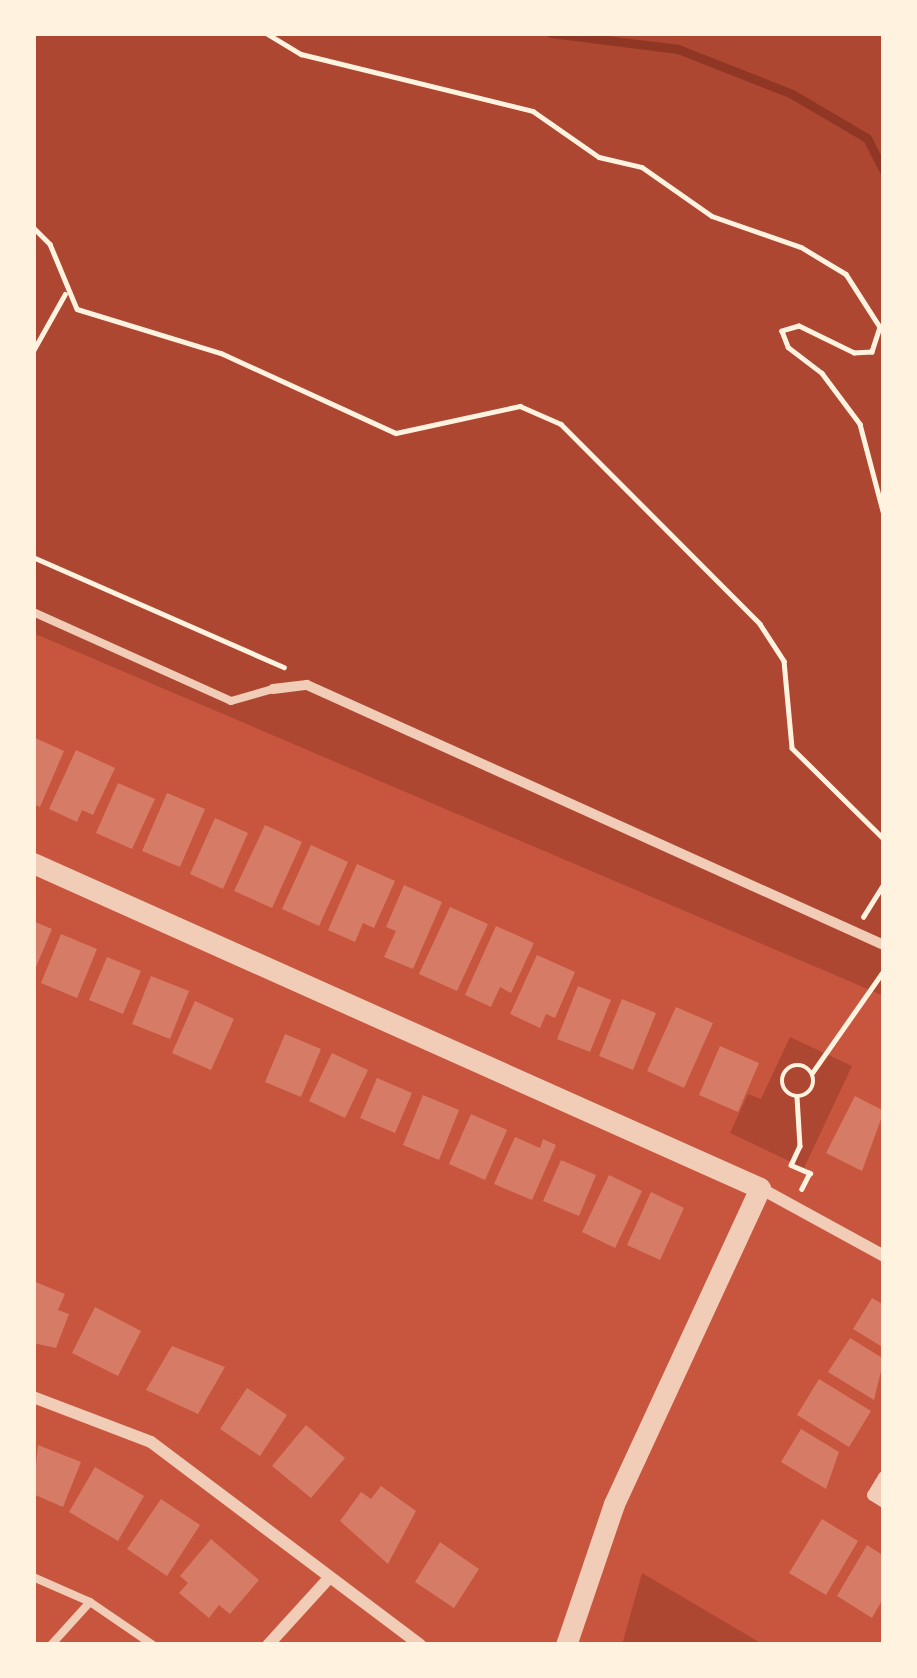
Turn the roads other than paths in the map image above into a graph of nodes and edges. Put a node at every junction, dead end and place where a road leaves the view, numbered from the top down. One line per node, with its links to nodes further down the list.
1 (33, 612): 2 (lane)
2 (273, 689): 4 (street)
3 (33, 863): 5 (street)
4 (884, 945)
5 (760, 1188): 6 (street); 17 (street)
6 (884, 1256)
7 (33, 1397): 11 (street)
8 (884, 1477): 9 (street)
9 (884, 1502)
10 (33, 1577): 12 (lane)
11 (329, 1578): 15 (street); 16 (street)
12 (90, 1602): 13 (lane); 14 (lane)
13 (51, 1645)
14 (153, 1645)
15 (268, 1645)
16 (420, 1645)
17 (566, 1645)

